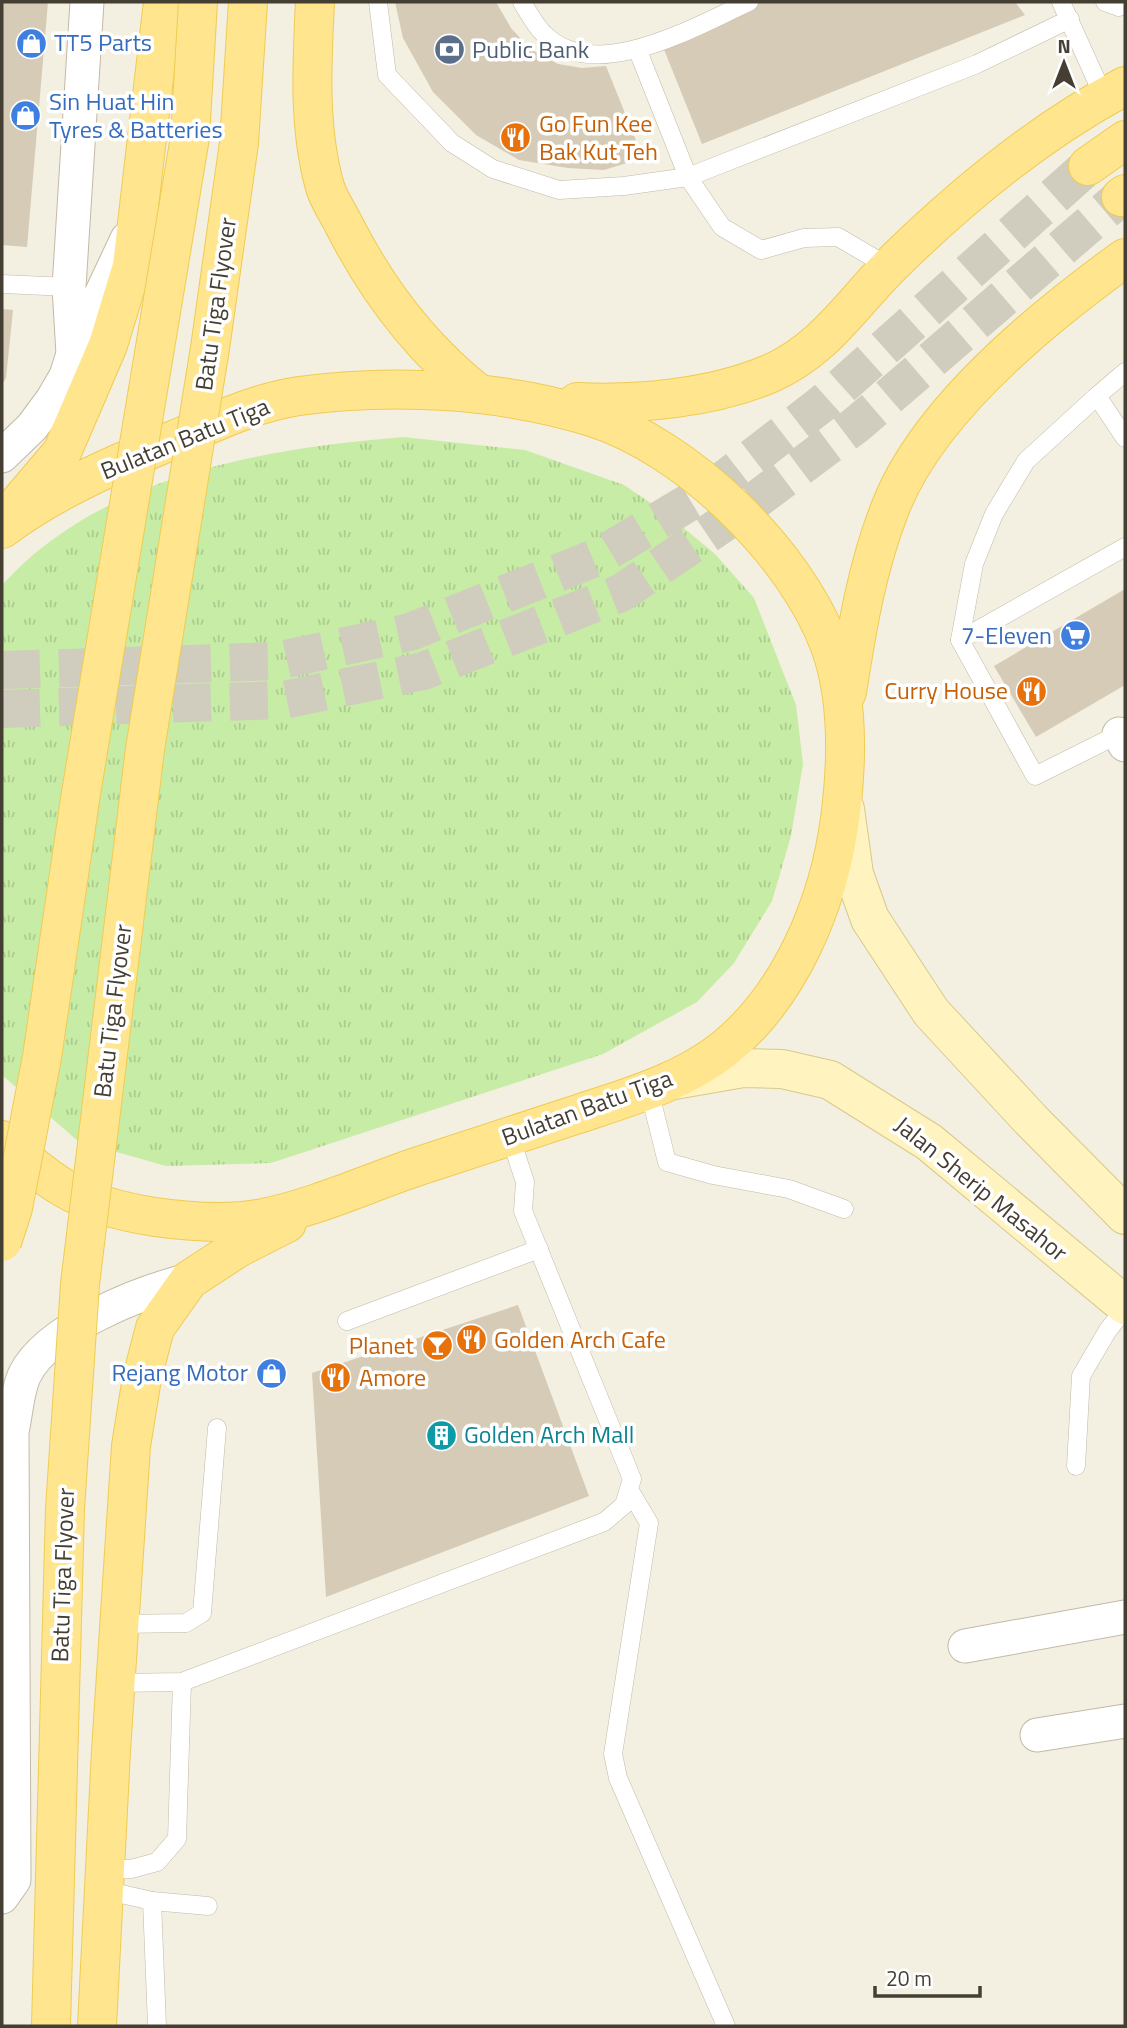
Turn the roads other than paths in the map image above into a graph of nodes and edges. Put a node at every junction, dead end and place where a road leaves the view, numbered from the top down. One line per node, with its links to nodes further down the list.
1 (87, 2): 22 (street)
2 (163, 2): 18 (main road)
3 (198, 2): 42 (main road, Batu Tiga Flyover, bridge)
4 (248, 2): 61 (main road, Batu Tiga Flyover, bridge)
5 (315, 2): 26 (main road)
6 (378, 2): 17 (lane)
7 (522, 2): 13 (lane)
8 (750, 2): 13 (lane)
9 (1061, 2): 12 (lane)
10 (1105, 2): 11 (lane)
11 (1125, 4)
12 (1070, 19): 14 (lane); 17 (lane)
13 (638, 51): 17 (lane)
14 (1115, 92): 20 (main road)
15 (1125, 140): 16 (main road)
16 (1088, 166)
17 (688, 177): 20 (lane)
18 (138, 214): 23 (street); 29 (main road)
19 (1125, 258): 33 (main road)
20 (889, 267): 26 (main road)
21 (2, 284): 22 (lane)
22 (69, 287): 23 (street)
23 (73, 354): 28 (street)
24 (1125, 372): 25 (lane)
25 (1097, 396): 27 (lane); 32 (lane)
26 (496, 397): 30 (main road, Bulatan Batu Tiga); 33 (main road, Bulatan Batu Tiga)
27 (1125, 438)
28 (3, 454)
29 (2, 522)
30 (2, 529)
31 (1125, 547): 32 (lane)
32 (960, 640): 34 (lane)
33 (843, 722): 35 (main road, Bulatan Batu Tiga)
34 (1123, 736)
35 (843, 797): 36 (main road, Bulatan Batu Tiga); 41 (main road)
36 (658, 1086): 37 (main road, Bulatan Batu Tiga); 40 (lane); 45 (main road, Jalan Sherip Masahor)
37 (510, 1136): 39 (main road, Bulatan Batu Tiga); 43 (lane)
38 (2, 1140): 39 (main road, Bulatan Batu Tiga)
39 (342, 1194): 44 (main road)
40 (844, 1209)
41 (1125, 1215)
42 (2, 1241)
43 (539, 1249): 46 (lane); 49 (lane)
44 (189, 1280): 51 (main road); 58 (street)
45 (1125, 1307): 48 (lane)
46 (347, 1321)
47 (216, 1428): 51 (lane)
48 (1076, 1466)
49 (630, 1491): 53 (lane); 64 (lane)
50 (1125, 1617): 52 (street)
51 (119, 1625): 54 (main road)
52 (965, 1646)
53 (182, 1682): 54 (lane); 57 (lane)
54 (115, 1683): 57 (main road)
55 (1125, 1721): 56 (street)
56 (1037, 1735)
57 (105, 1880): 59 (lane); 62 (main road)
58 (2, 1897)
59 (152, 1900): 60 (lane); 63 (lane)
60 (208, 1906)
61 (51, 2026)
62 (97, 2026)
63 (157, 2026)
64 (726, 2026)

